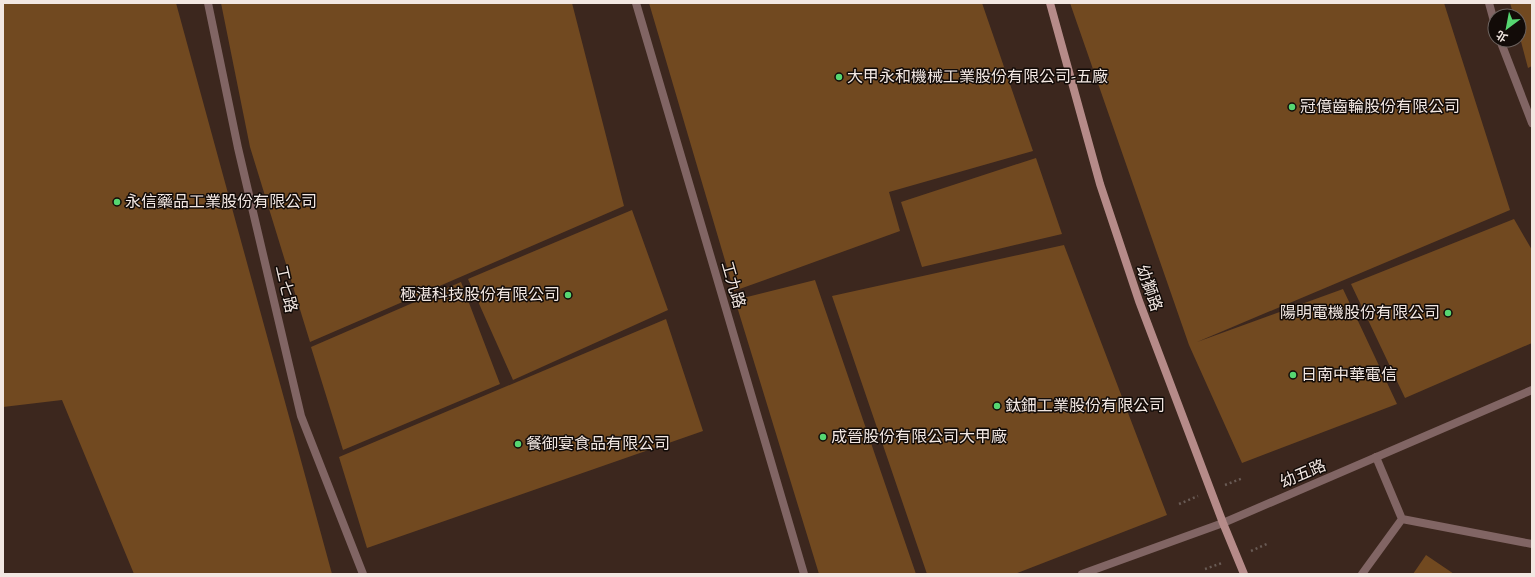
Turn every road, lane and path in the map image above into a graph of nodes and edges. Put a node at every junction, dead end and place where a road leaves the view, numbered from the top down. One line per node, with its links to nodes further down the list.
1 (208, 3): 11 (street, 工七路)
2 (636, 3): 12 (street, 工九路)
3 (1050, 3): 9 (street, 幼獅路)
4 (1503, 48): 5 (street)
5 (1532, 123)
6 (1532, 390): 7 (street, 幼五路)
7 (1376, 457): 8 (street); 9 (street, 幼五路)
8 (1402, 519): 10 (street); 15 (street)
9 (1223, 523): 13 (street, 幼五路); 14 (street, 幼獅路)
10 (1532, 544)
11 (363, 574)
12 (804, 574)
13 (1082, 574)
14 (1244, 574)
15 (1362, 574)

